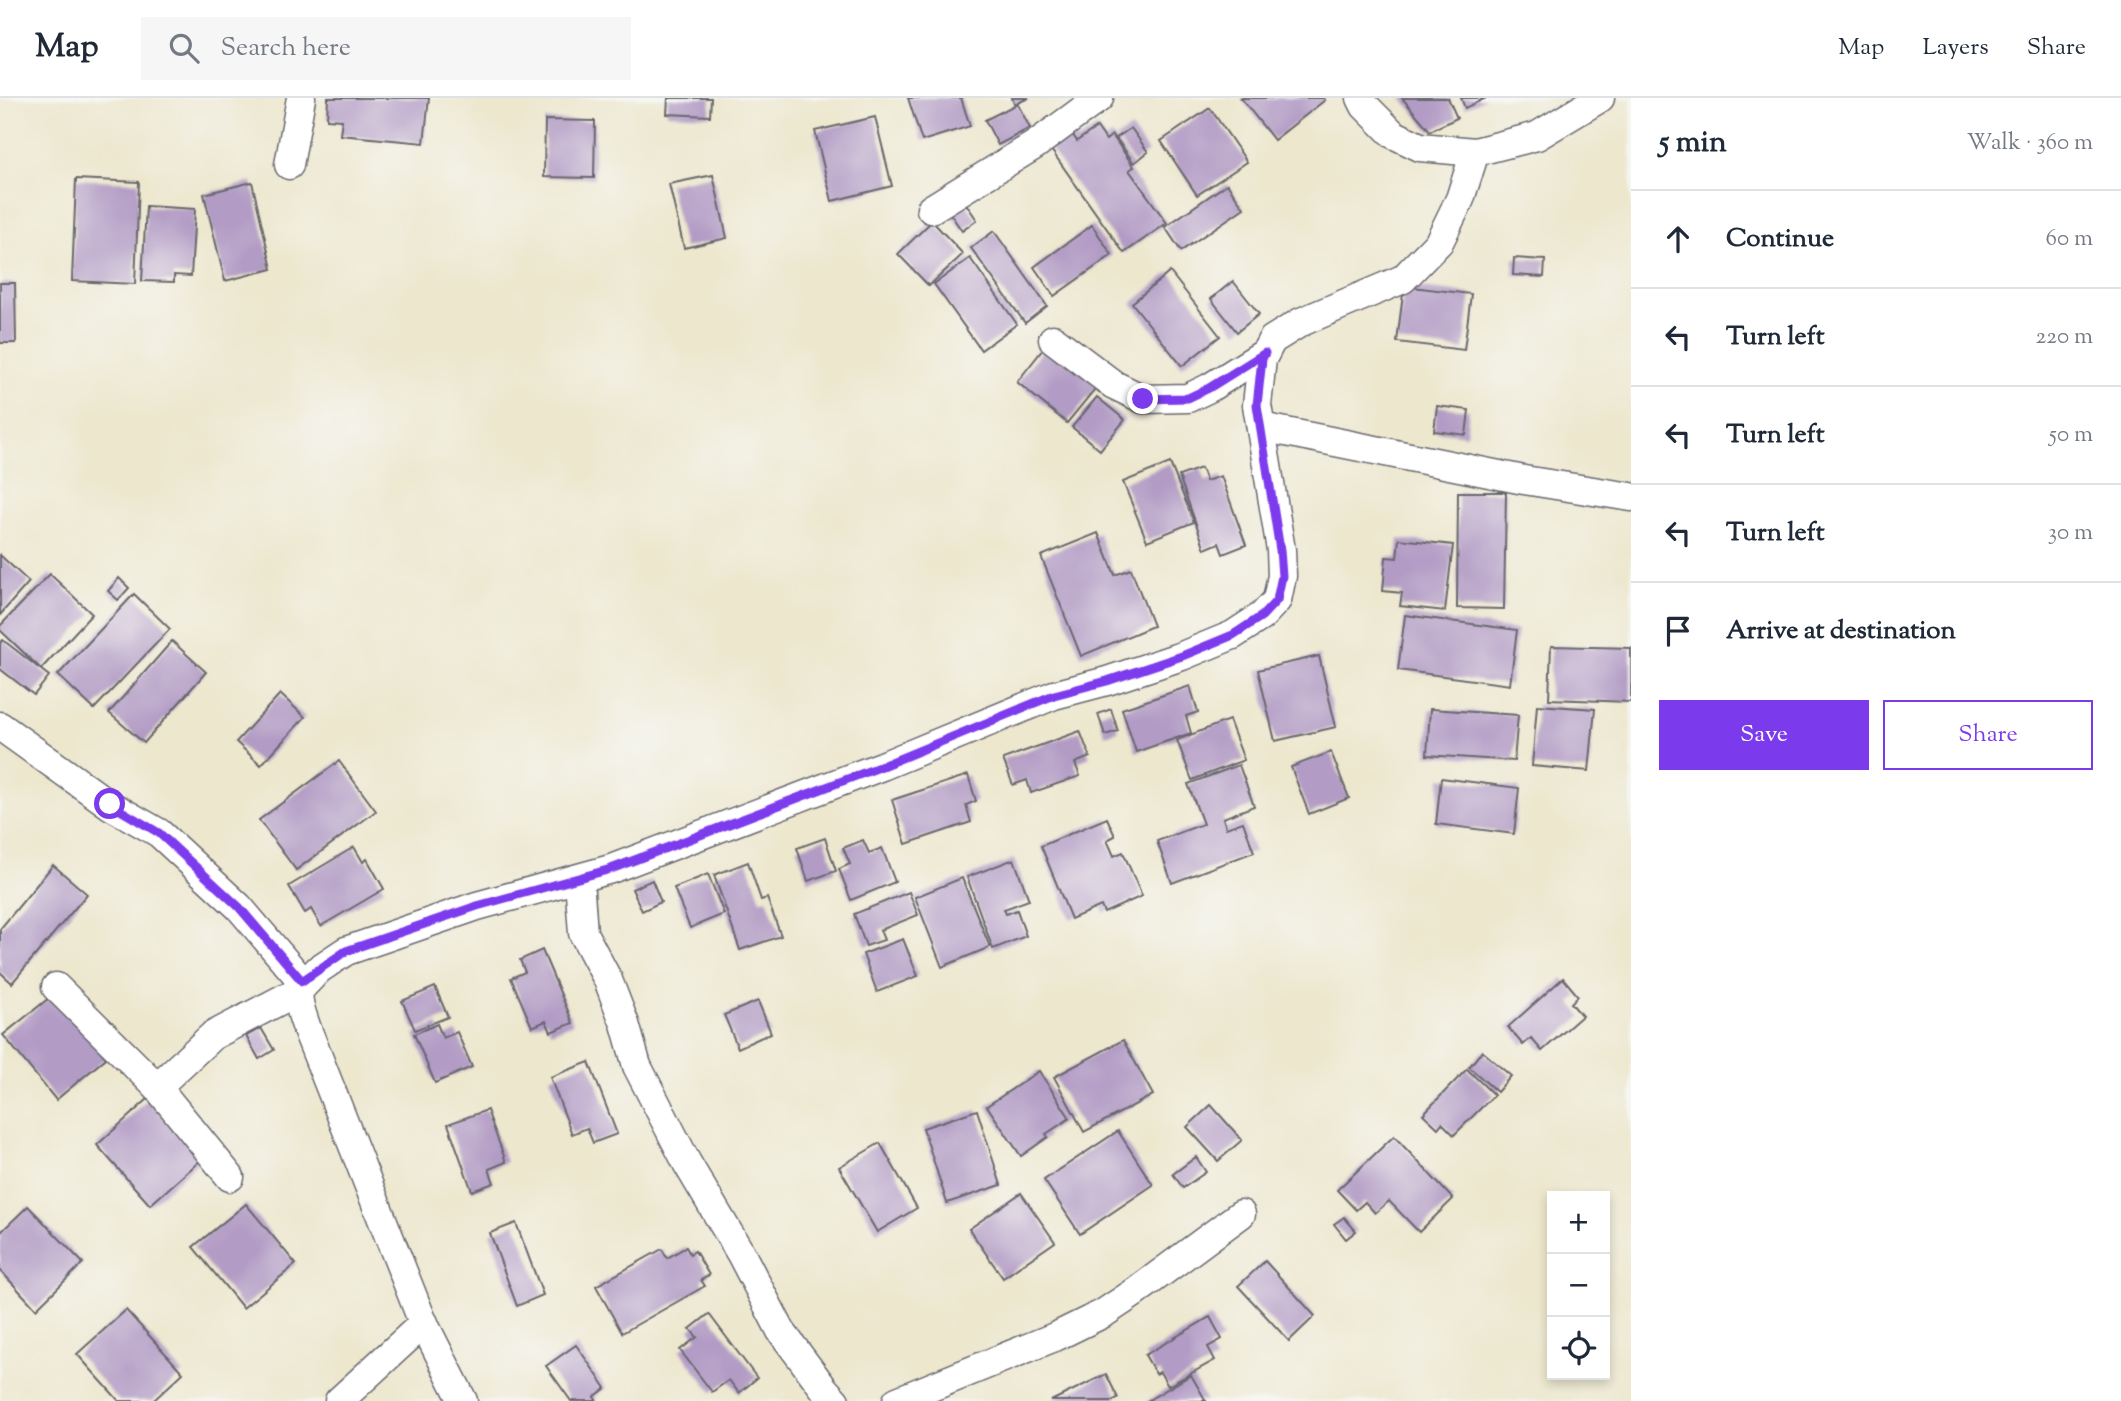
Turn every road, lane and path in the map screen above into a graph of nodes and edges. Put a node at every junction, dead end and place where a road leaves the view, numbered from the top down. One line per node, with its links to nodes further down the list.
1 (301, 98): 6 (street)
2 (1099, 98): 7 (street)
3 (1361, 98): 5 (street)
4 (1600, 98): 5 (street)
5 (1475, 152): 9 (street)
6 (289, 165)
7 (931, 209)
8 (1054, 339): 9 (street)
9 (1265, 353): 10 (street)
10 (1261, 427): 11 (street); 13 (street)
11 (1631, 497)
12 (0, 726): 14 (street)
13 (579, 879): 14 (street); 22 (street)
14 (306, 980): 16 (street); 19 (street)
15 (56, 987): 16 (street)
16 (157, 1087): 17 (street)
17 (230, 1177)
18 (1241, 1214): 23 (street)
19 (424, 1323): 20 (street); 21 (street)
20 (339, 1401)
21 (463, 1401)
22 (835, 1401)
23 (897, 1401)

